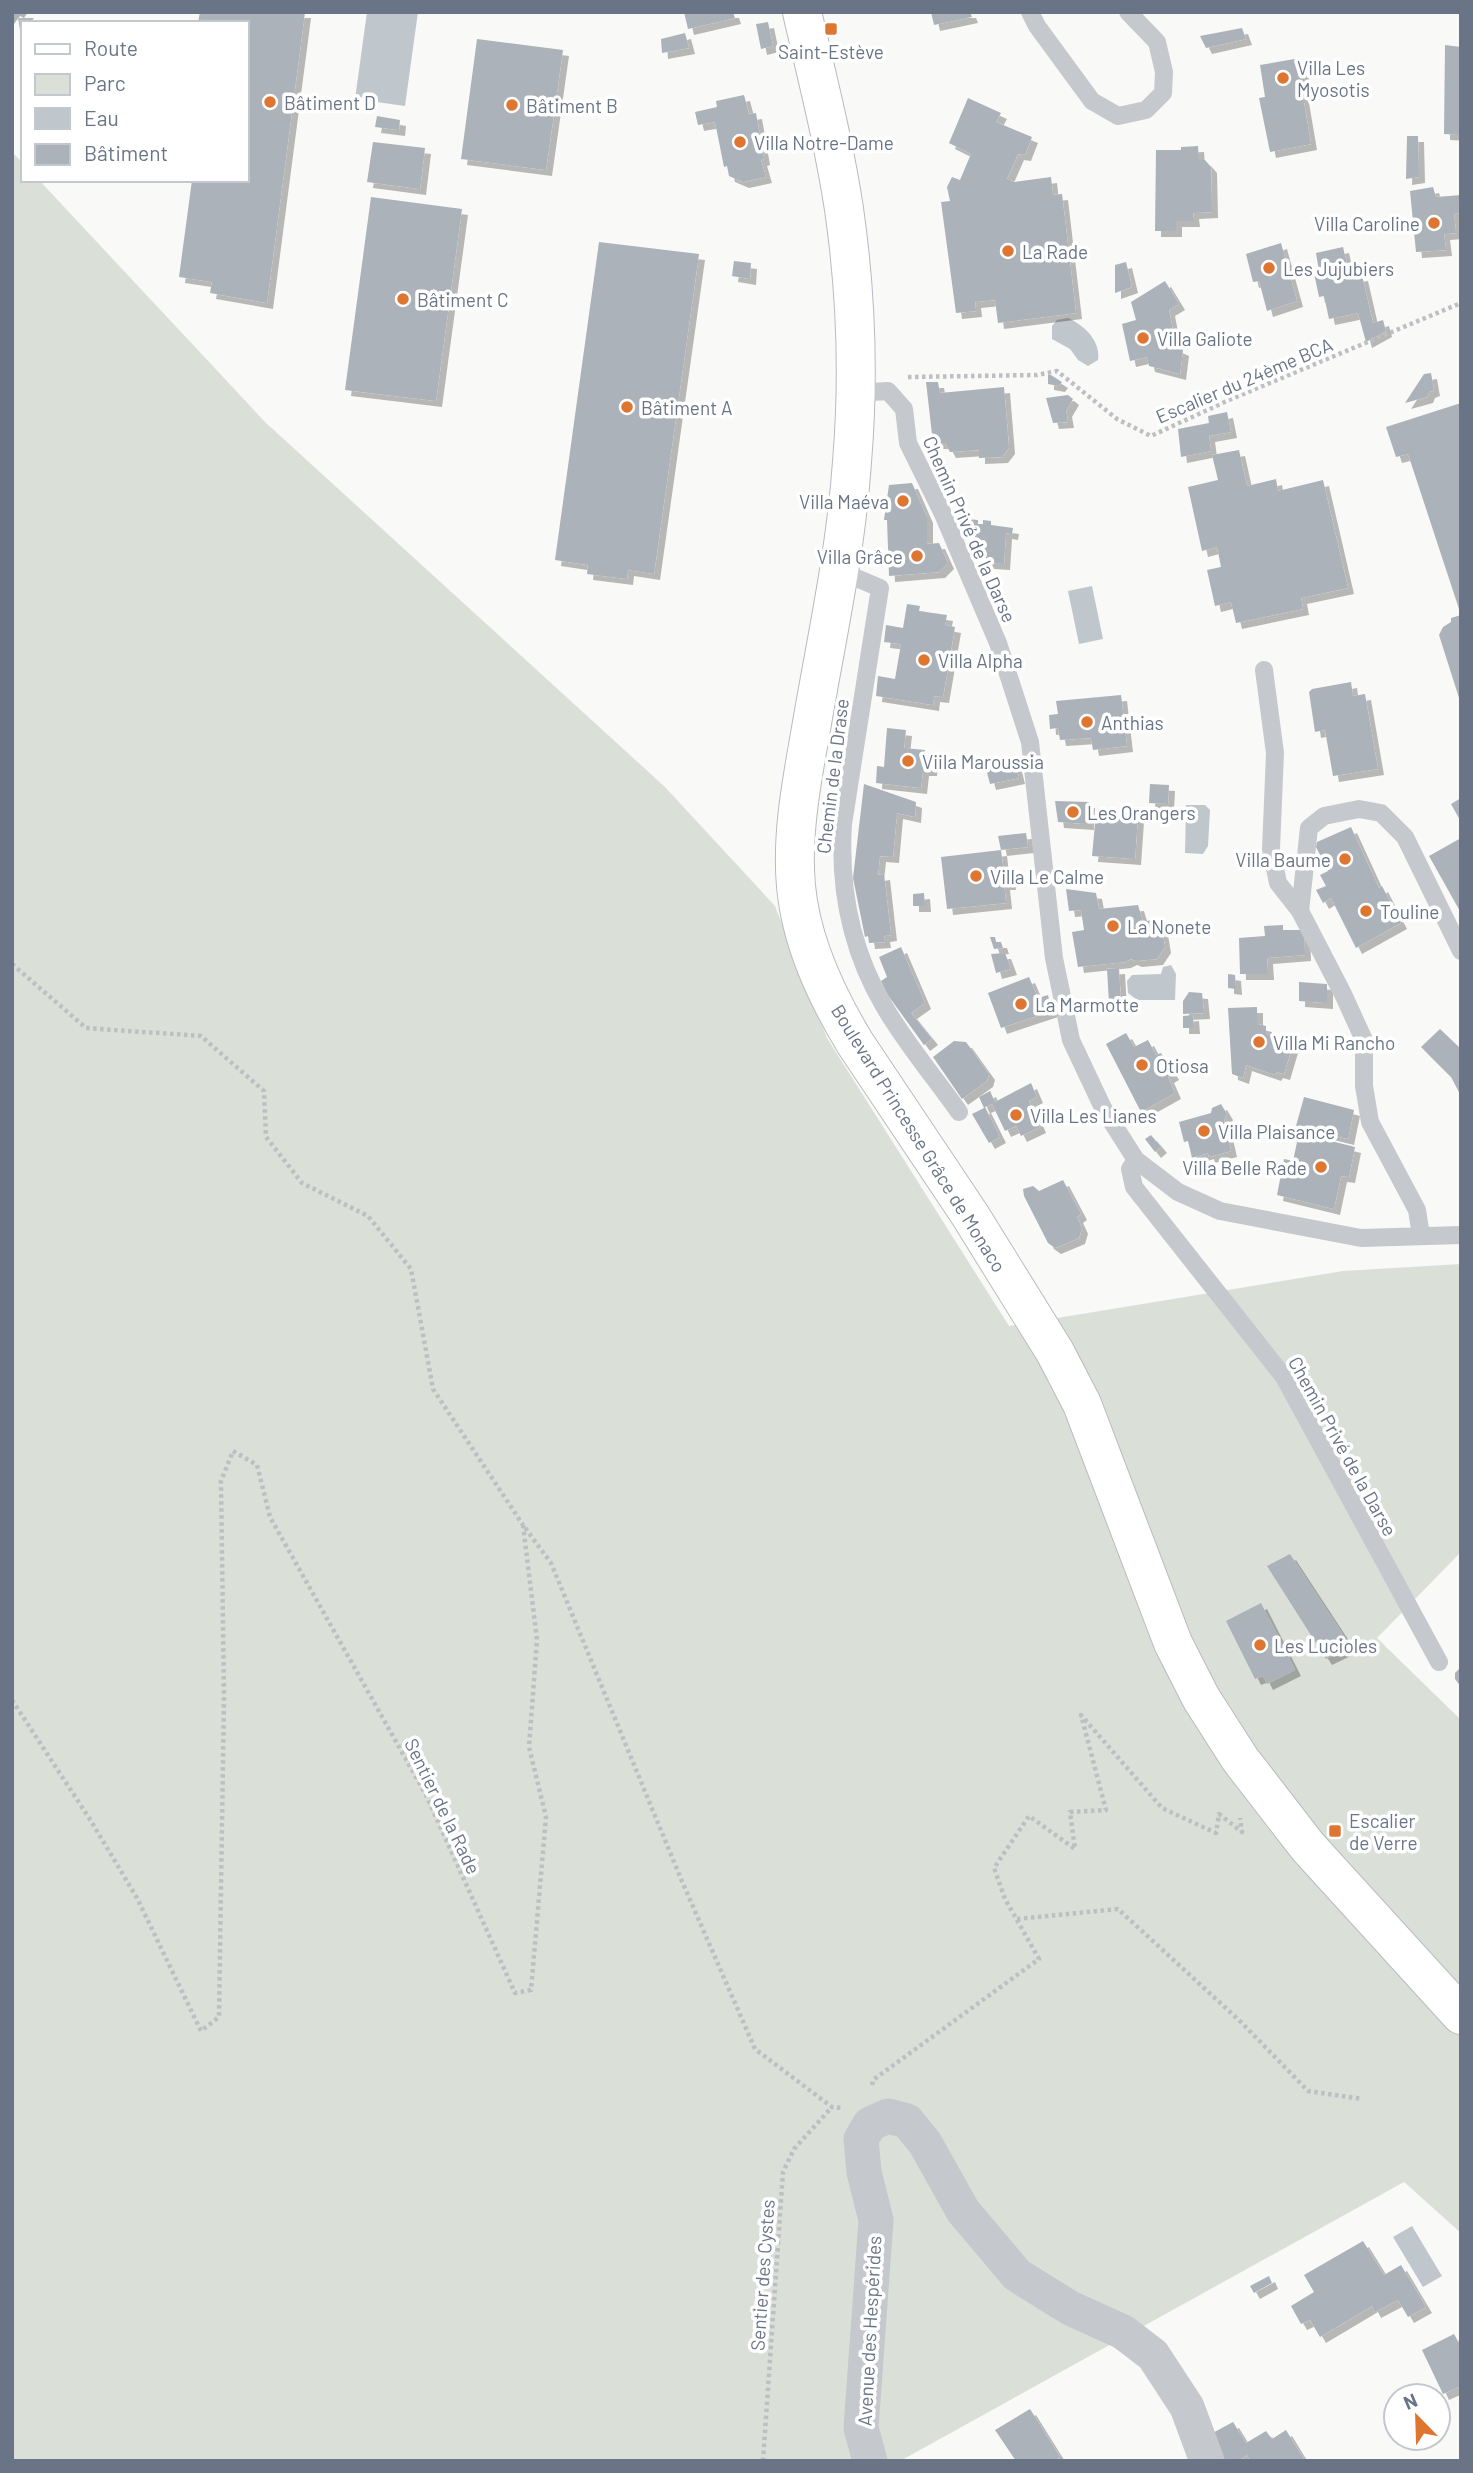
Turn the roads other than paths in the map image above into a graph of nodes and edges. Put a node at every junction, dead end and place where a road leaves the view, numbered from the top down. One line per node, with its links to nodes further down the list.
1 (803, 12): 4 (main road, Boulevard Princesse Grâce de Monaco)
2 (1030, 12): 3 (lane)
3 (1128, 12)
4 (871, 392): 5 (main road, Boulevard Princesse Grâce de Monaco); 10 (lane, Chemin Privé de la Darse)
5 (840, 571): 9 (lane, Chemin de la Drase); 14 (main road, Boulevard Princesse Grâce de Monaco)
6 (1264, 670): 7 (lane)
7 (1300, 911): 8 (lane); 12 (lane)
8 (1461, 951)
9 (959, 1112)
10 (1136, 1160): 12 (lane, Chemin Privé de la Darse); 13 (lane, Chemin Privé de la Darse)
11 (1461, 1235): 12 (lane, Chemin Privé de la Darse)
12 (1420, 1236)
13 (1439, 1662)
14 (1461, 2015)
15 (870, 2461): 16 (street, Avenue des Hespérides)
16 (1207, 2461)

